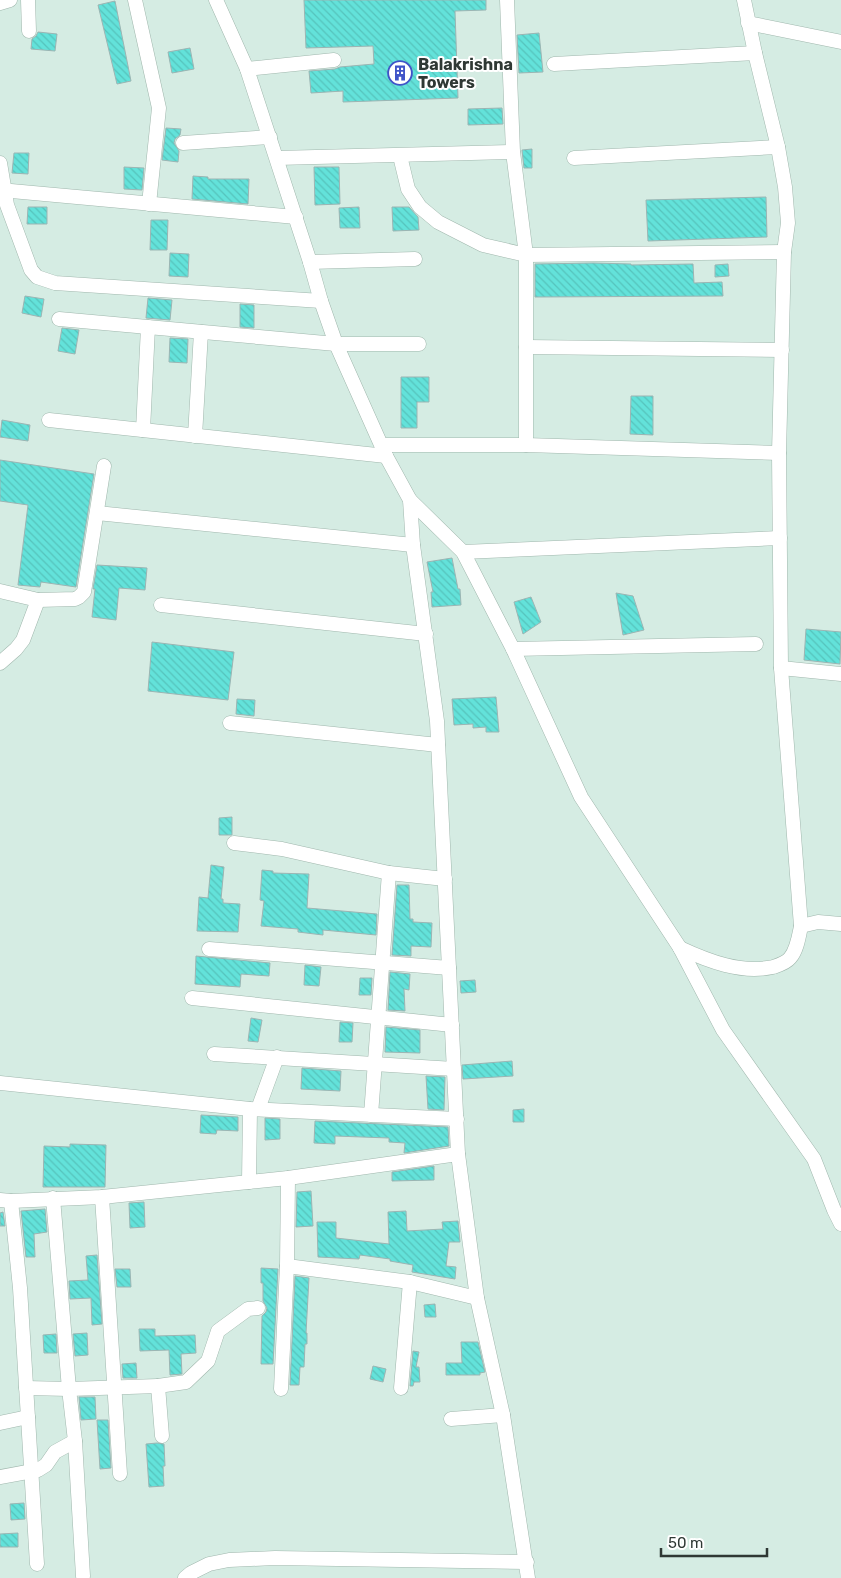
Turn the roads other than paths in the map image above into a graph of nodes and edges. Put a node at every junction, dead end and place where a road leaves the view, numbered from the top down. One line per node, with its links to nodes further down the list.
1 (10, 0): 7 (street)
2 (28, 0): 9 (street)
3 (135, 0): 24 (street)
4 (216, 0): 14 (street)
5 (507, 0): 18 (street)
6 (744, 0): 8 (street)
7 (0, 3)
8 (748, 23): 10 (street); 11 (street)
9 (29, 31)
10 (841, 42)
11 (754, 53): 13 (street); 17 (street)
12 (334, 60): 14 (street)
13 (554, 64)
14 (247, 68): 15 (street)
15 (270, 137): 16 (street); 20 (street)
16 (183, 143)
17 (778, 147): 21 (street); 26 (street)
18 (513, 152): 19 (street); 27 (street)
19 (400, 156): 20 (street); 27 (street)
20 (277, 158): 25 (street)
21 (574, 158)
22 (0, 163): 23 (street)
23 (2, 190): 24 (street); 30 (street)
24 (149, 204): 25 (street)
25 (296, 218): 29 (street)
26 (784, 252): 27 (street); 37 (street)
27 (526, 255): 36 (street)
28 (414, 259): 29 (street)
29 (310, 262): 30 (street)
30 (321, 301): 34 (street)
31 (59, 319): 32 (street)
32 (148, 327): 33 (street); 39 (street)
33 (201, 332): 34 (street); 40 (street)
34 (336, 344): 35 (street); 42 (street)
35 (419, 344)
36 (526, 347): 37 (street); 41 (street)
37 (782, 350): 43 (street)
38 (49, 420): 39 (street)
39 (143, 430): 40 (street)
40 (195, 436): 42 (street)
41 (526, 445): 42 (street); 43 (street)
42 (384, 451): 45 (street)
43 (779, 453): 47 (street)
44 (104, 466): 46 (street)
45 (410, 500): 48 (street); 49 (street)
46 (97, 512): 48 (street); 51 (street)
47 (780, 538): 49 (street); 57 (street)
48 (413, 545): 53 (street)
49 (463, 552): 55 (street)
50 (0, 591): 51 (street)
51 (38, 600): 56 (street)
52 (161, 605): 53 (street)
53 (426, 634): 60 (street)
54 (756, 644): 55 (street)
55 (513, 649): 66 (street)
56 (0, 663)
57 (781, 668): 58 (street); 65 (street)
58 (841, 674)
59 (230, 723): 60 (street)
60 (438, 744): 63 (street)
61 (234, 843): 62 (street)
62 (389, 873): 63 (street); 68 (street)
63 (445, 879): 69 (street)
64 (841, 924): 65 (street)
65 (801, 926): 66 (street)
66 (680, 948): 87 (street)
67 (209, 949): 68 (street)
68 (382, 963): 69 (street); 71 (street)
69 (449, 968): 72 (street)
70 (192, 998): 71 (street)
71 (378, 1017): 72 (street); 75 (street)
72 (452, 1025): 76 (street)
73 (214, 1054): 74 (street)
74 (277, 1057): 75 (street); 78 (street)
75 (374, 1064): 76 (street); 79 (street)
76 (454, 1069): 80 (street)
77 (0, 1083): 78 (street)
78 (254, 1109): 79 (street); 83 (street)
79 (371, 1115): 80 (street)
80 (457, 1119): 81 (street)
81 (458, 1154): 82 (street); 90 (street)
82 (288, 1178): 83 (street); 88 (street)
83 (249, 1182): 84 (street)
84 (102, 1197): 85 (street); 94 (street)
85 (54, 1198): 86 (street); 96 (street)
86 (5, 1200): 93 (street)
87 (841, 1224)
88 (287, 1266): 89 (street); 97 (street)
89 (410, 1282): 90 (street); 95 (street)
90 (477, 1298): 98 (street)
91 (258, 1308): 92 (street)
92 (158, 1386): 94 (street); 102 (street)
93 (26, 1388): 96 (street); 99 (street)
94 (114, 1388): 96 (street); 105 (street)
95 (401, 1388)
96 (69, 1389): 103 (street)
97 (281, 1389)
98 (504, 1415): 100 (street); 107 (street)
99 (28, 1416): 101 (street); 104 (street)
100 (451, 1419)
101 (0, 1424)
102 (162, 1436)
103 (75, 1441): 104 (street); 109 (street)
104 (31, 1472): 106 (street); 108 (street)
105 (120, 1474)
106 (0, 1477)
107 (527, 1562): 110 (street); 111 (street)
108 (37, 1564)
109 (83, 1576)
110 (185, 1578)
111 (528, 1578)

